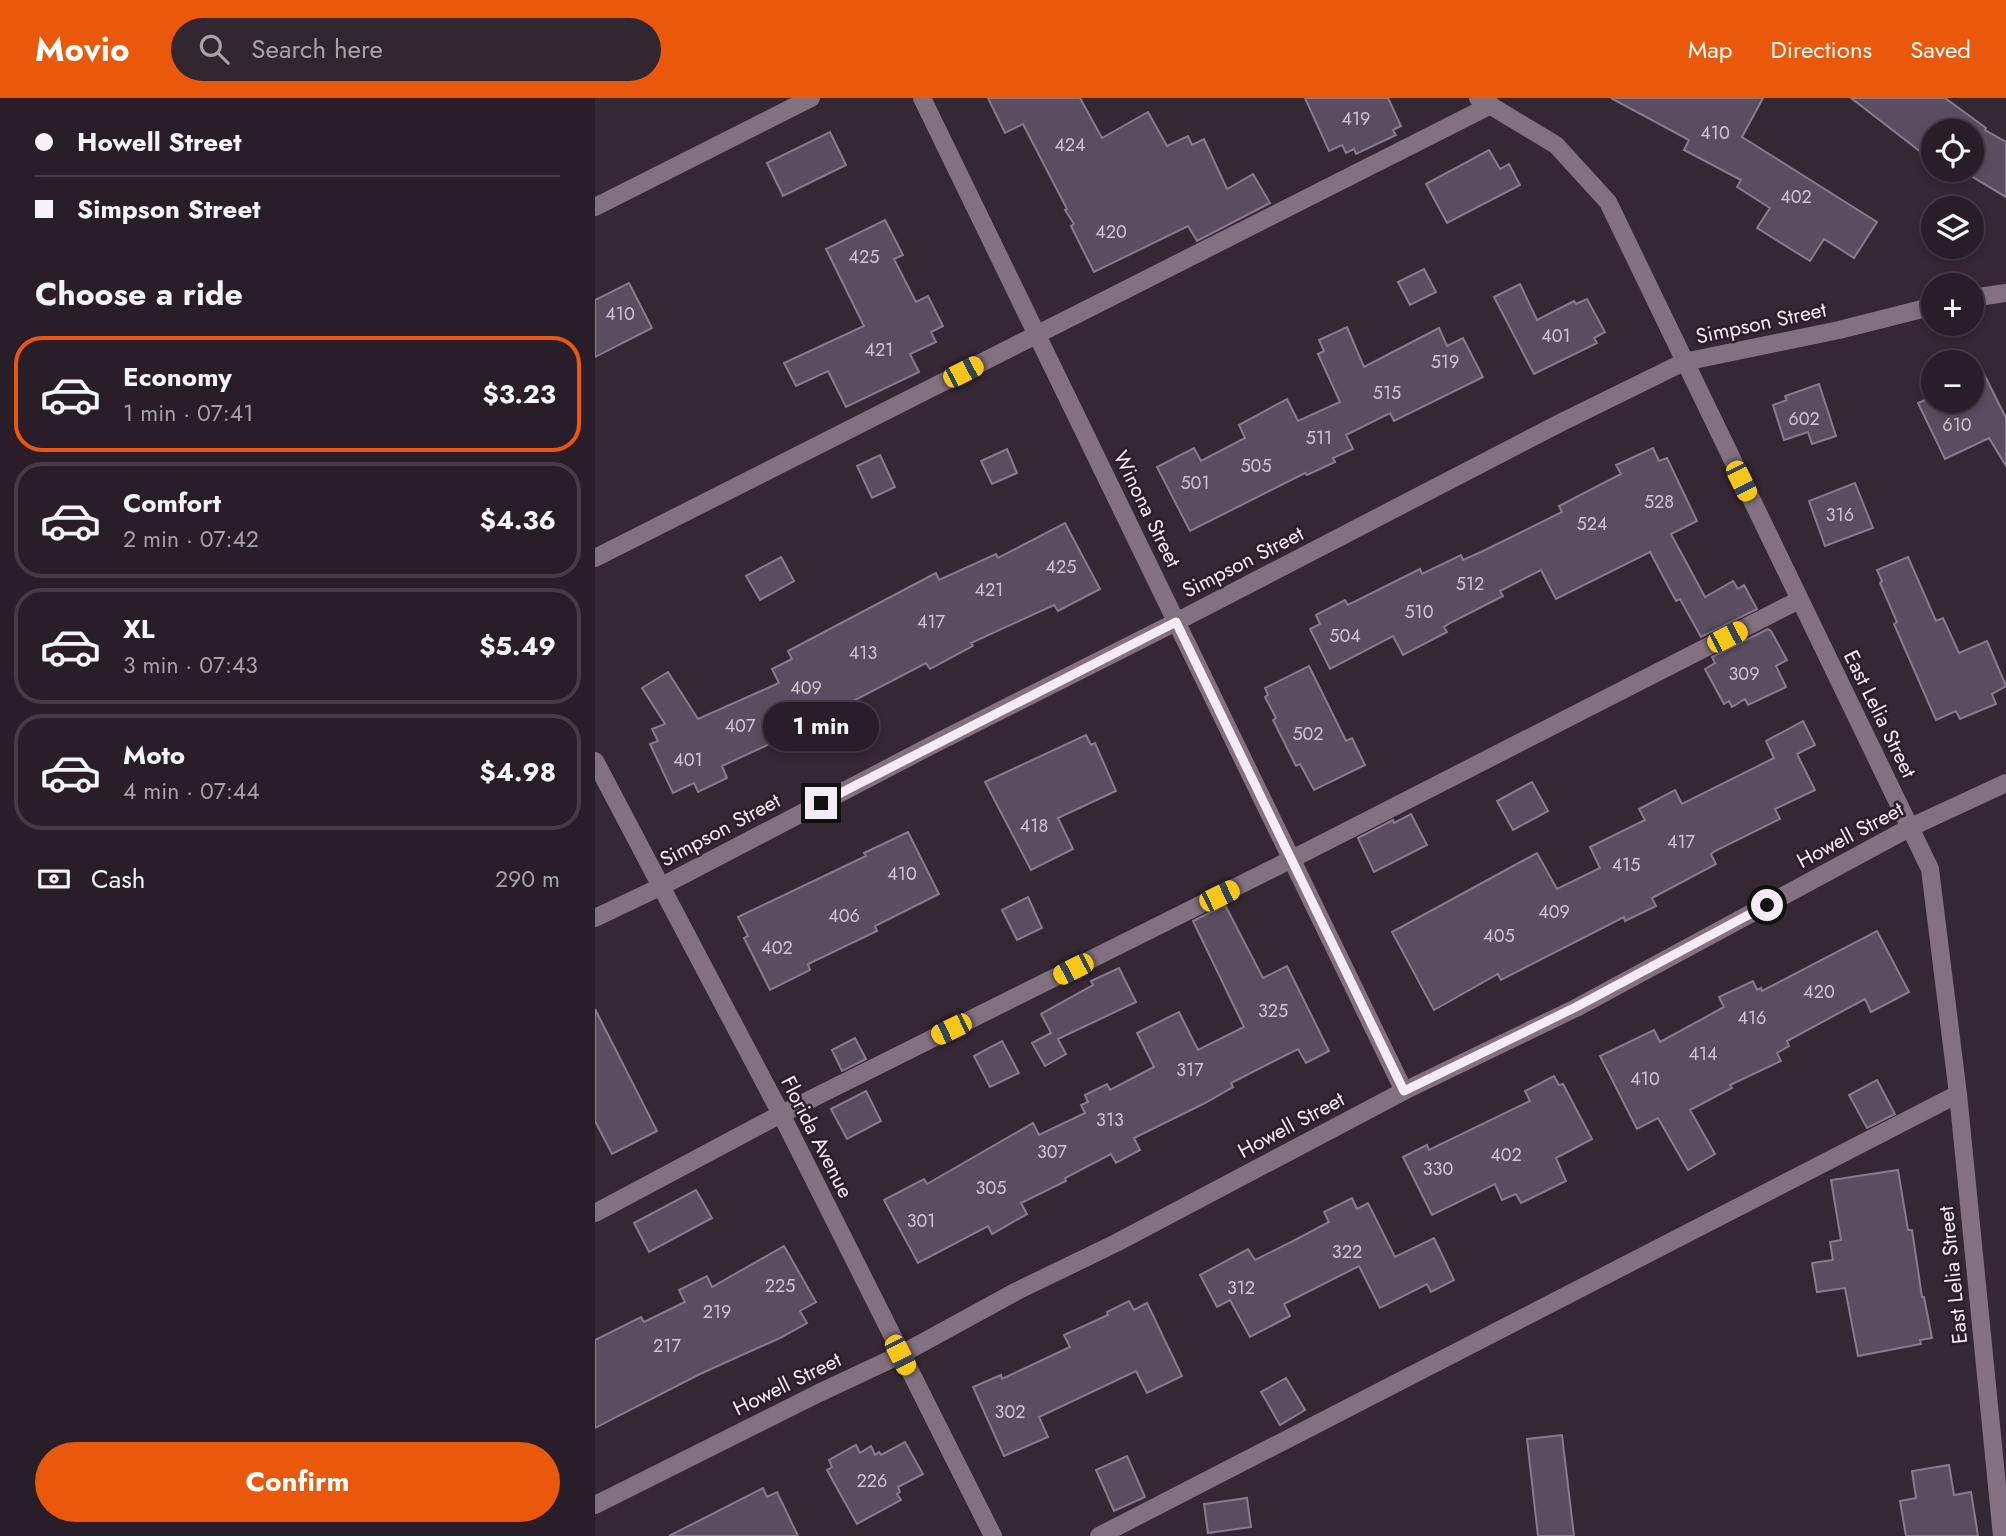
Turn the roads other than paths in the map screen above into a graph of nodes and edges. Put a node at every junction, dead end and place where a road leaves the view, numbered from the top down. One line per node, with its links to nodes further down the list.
1 (811, 98): 4 (street)
2 (922, 98): 8 (street, Winona Street)
3 (1484, 102): 8 (street); 9 (street, East Lelia Street)
4 (595, 207)
5 (2006, 293): 6 (street)
6 (1984, 297)
7 (1921, 309): 9 (street, Simpson Street)
8 (1037, 335): 10 (street); 12 (street, Winona Street)
9 (1683, 362): 11 (street, East Lelia Street); 12 (street, Simpson Street)
10 (595, 558)
11 (1799, 600): 15 (street, East Lelia Street); 16 (street)
12 (1176, 622): 16 (street, Winona Street); 17 (street, Simpson Street)
13 (595, 761): 17 (street, Florida Avenue)
14 (2006, 783): 15 (street, Howell Street)
15 (1909, 828): 19 (street, Howell Street); 20 (street, East Lelia Street)
16 (1292, 859): 19 (street, Winona Street); 21 (street)
17 (660, 887): 18 (street, Simpson Street); 21 (street, Florida Avenue)
18 (595, 918)
19 (1404, 1091): 23 (street, Howell Street)
20 (1958, 1094): 26 (street); 27 (street, East Lelia Street)
21 (781, 1114): 22 (street); 23 (street, Florida Avenue)
22 (595, 1213)
23 (900, 1355): 24 (street, Howell Street); 25 (street, Florida Avenue)
24 (595, 1505)
25 (993, 1536)
26 (1099, 1536)
27 (2002, 1536)

